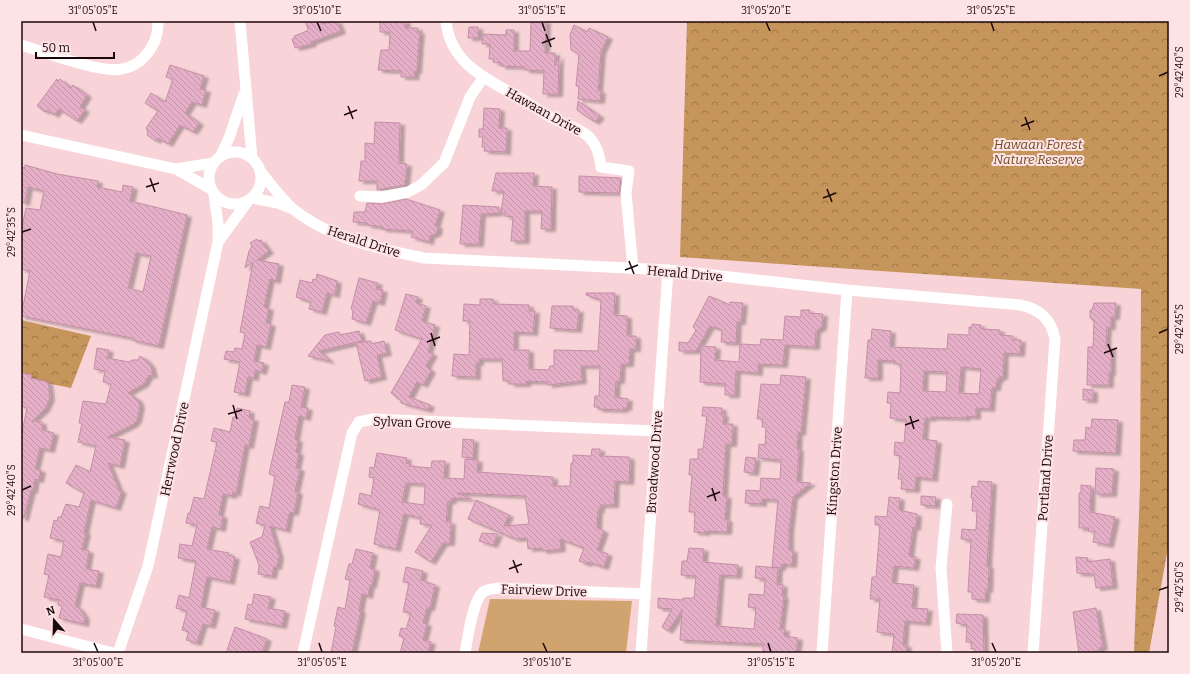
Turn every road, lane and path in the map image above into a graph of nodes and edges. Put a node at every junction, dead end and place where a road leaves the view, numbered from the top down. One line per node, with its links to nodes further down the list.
1 (158, 21): 4 (street)
2 (240, 21): 6 (street)
3 (446, 21): 5 (street, Hawaan Drive)
4 (21, 45)
5 (483, 78): 13 (street); 17 (street, Hawaan Drive)
6 (246, 85): 8 (street); 9 (street)
7 (21, 135): 10 (street)
8 (252, 158): 9 (street); 11 (street)
9 (216, 160): 10 (street); 12 (street)
10 (176, 169): 12 (street)
11 (261, 172): 14 (street); 15 (street, Herald Drive)
12 (213, 191): 14 (street); 16 (street, Herrwood Drive)
13 (360, 196)
14 (250, 199): 15 (street, Herald Drive); 16 (street, Herrwood Drive)
15 (293, 208): 17 (street, Herald Drive)
16 (218, 242): 26 (street, Herrwood Drive)
17 (633, 269): 18 (street, Herald Drive)
18 (668, 270): 19 (street, Herald Drive); 21 (street, Broadwood Drive)
19 (847, 290): 20 (street, Herald Drive); 30 (street, Kingston Drive)
20 (1037, 310): 32 (street, Portland Drive)
21 (655, 431): 23 (street, Broadwood Drive); 27 (street, Sylvan Grove)
22 (947, 504): 31 (street)
23 (646, 594): 28 (street, Fairview Drive); 29 (street, Broadwood Drive)
24 (21, 629): 25 (street)
25 (114, 653)
26 (118, 653)
27 (303, 653)
28 (465, 653)
29 (641, 653)
30 (822, 653)
31 (947, 653)
32 (1033, 653)

